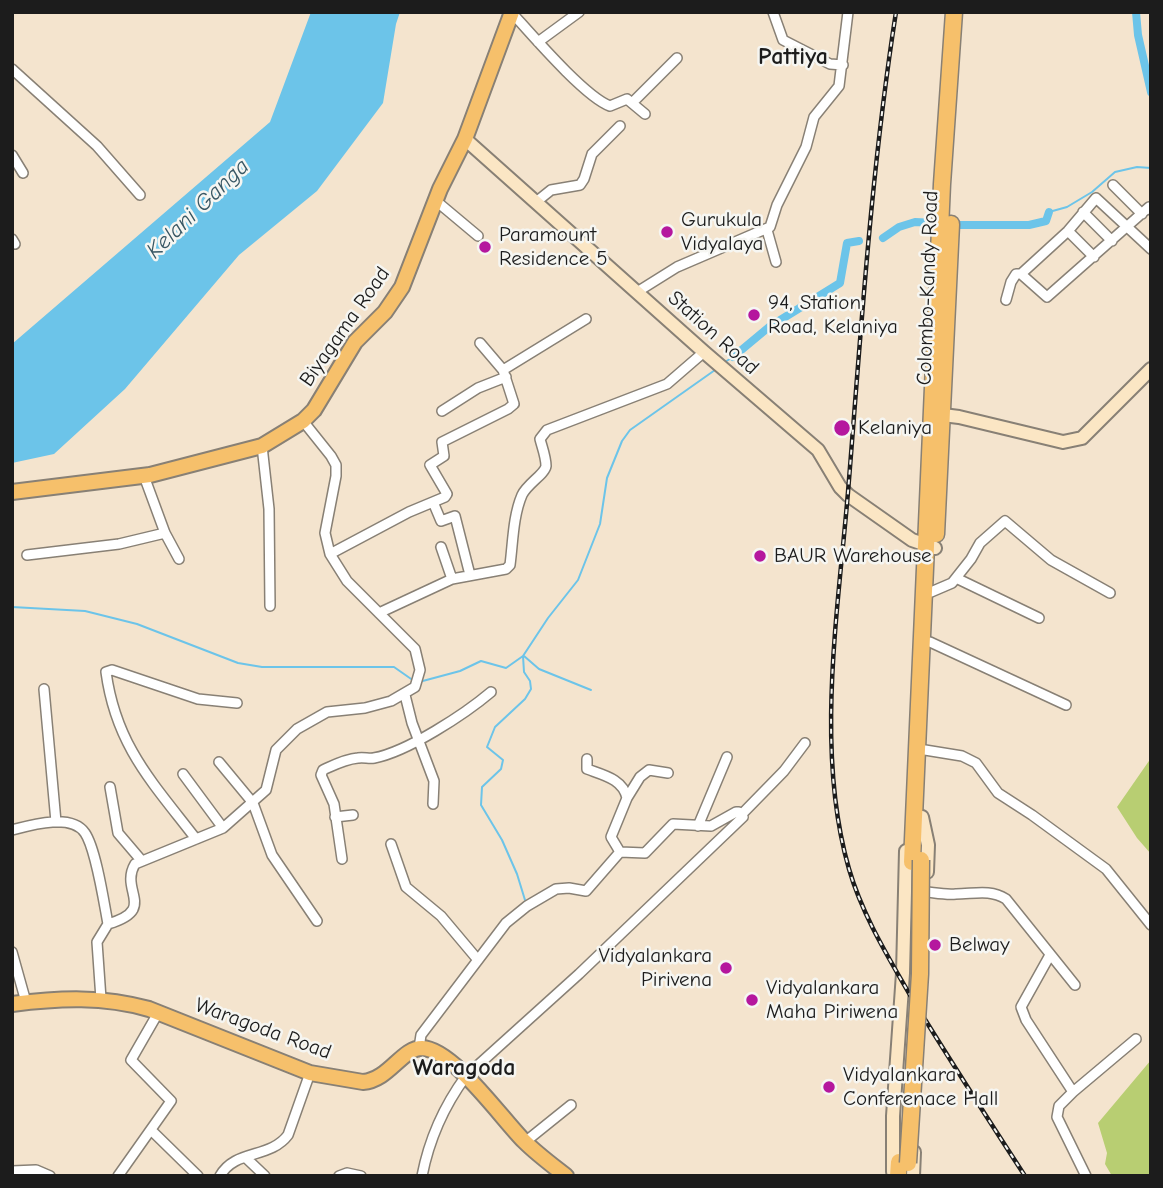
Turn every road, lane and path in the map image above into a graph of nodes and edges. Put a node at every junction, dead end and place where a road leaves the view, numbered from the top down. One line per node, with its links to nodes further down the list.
1 (579, 12): 7 (street)
2 (773, 12): 9 (street)
3 (848, 12): 9 (street)
4 (954, 12): 40 (highway, Colombo-Kandy Road)
5 (961, 12): 40 (highway, Colombo-Kandy Road)
6 (512, 13): 7 (street); 14 (main road, Biyagama Road)
7 (538, 42): 11 (street)
8 (677, 58): 11 (street)
9 (843, 65): 24 (street)
10 (12, 69): 18 (street)
11 (632, 103): 12 (street)
12 (645, 114)
13 (620, 126): 20 (street)
14 (465, 139): 19 (main road, Biyagama Road); 20 (street, Station Road)
15 (12, 155): 16 (street)
16 (23, 173)
17 (1114, 185): 22 (street)
18 (140, 195)
19 (435, 200): 26 (street); 41 (main road, Biyagama Road)
20 (536, 202): 32 (street, Station Road)
21 (1083, 212): 23 (street); 25 (street); 27 (street)
22 (1146, 212): 23 (street)
23 (1127, 227): 27 (street); 28 (street)
24 (767, 230): 30 (street); 32 (street)
25 (1068, 231): 29 (street); 31 (street)
26 (478, 236)
27 (1112, 241): 29 (street)
28 (1151, 249)
29 (1094, 257): 31 (street)
30 (776, 262)
31 (1021, 274): 33 (street)
32 (637, 292): 36 (street, Station Road)
33 (1006, 300)
34 (586, 319): 38 (street)
35 (480, 343): 38 (street)
36 (704, 352): 47 (street, Station Road); 52 (street)
37 (1151, 369): 40 (street)
38 (505, 373): 39 (street); 45 (street)
39 (442, 411)
40 (937, 414): 47 (highway, Colombo-Kandy Road)
41 (303, 421): 42 (main road, Biyagama Road); 49 (street)
42 (262, 446): 43 (main road, Biyagama Road); 57 (street)
43 (144, 476): 44 (main road, Biyagama Road); 46 (street)
44 (12, 492)
45 (433, 502): 49 (street); 52 (street)
46 (165, 533): 50 (street); 51 (street)
47 (930, 546): 55 (highway, Colombo-Kandy Road); 80 (highway, Colombo-Kandy Road)
48 (441, 547): 54 (street)
49 (330, 554): 58 (street)
50 (27, 555)
51 (179, 559)
52 (470, 575): 54 (street)
53 (956, 578): 55 (street); 56 (street); 59 (street)
54 (452, 579): 58 (street)
55 (931, 592): 60 (highway, Colombo-Kandy Road)
56 (1110, 593)
57 (270, 606)
58 (379, 613): 63 (street)
59 (1039, 618)
60 (930, 642): 65 (street); 68 (highway, Colombo-Kandy Road)
61 (44, 689): 82 (street)
62 (491, 692): 66 (street)
63 (405, 695): 66 (street); 76 (street)
64 (237, 703): 86 (street)
65 (1066, 705)
66 (419, 740): 77 (street); 81 (street)
67 (805, 743): 78 (street)
68 (925, 750): 80 (highway, Colombo-Kandy Road); 94 (street)
69 (727, 757): 83 (street)
70 (587, 759): 75 (street)
71 (219, 762): 76 (street)
72 (668, 773): 75 (street)
73 (183, 775): 84 (street)
74 (110, 787): 90 (street)
75 (627, 797): 88 (street)
76 (253, 803): 84 (street); 92 (street)
77 (433, 804)
78 (742, 814): 83 (street); 109 (street)
79 (353, 815): 81 (street)
80 (918, 816): 91 (street); 95 (street); 116 (highway, bridge)
81 (335, 817): 89 (street)
82 (56, 822): 85 (street); 93 (street)
83 (698, 826): 88 (street)
84 (223, 828): 86 (street)
85 (12, 830)
86 (196, 839): 90 (street)
87 (391, 844): 99 (street)
88 (620, 852): 99 (street)
89 (342, 859)
90 (141, 860): 93 (street)
91 (927, 892): 96 (street); 98 (street)
92 (317, 921)
93 (108, 924): 101 (street)
94 (1151, 925)
95 (905, 931): 96 (street); 105 (street)
96 (927, 931): 106 (street)
97 (12, 952): 102 (street)
98 (1050, 955): 100 (street); 110 (street)
99 (478, 960): 107 (street)
100 (1075, 985)
101 (101, 999): 102 (main road, Waragoda Road); 103 (main road, Waragoda Road)
102 (19, 1003)
103 (158, 1013): 108 (main road, Waragoda Road); 112 (street)
104 (1136, 1039): 110 (street)
105 (898, 1041): 106 (street); 116 (street)
106 (922, 1041): 116 (street)
107 (419, 1048): 108 (main road, Waragoda Road); 109 (main road)
108 (310, 1073): 114 (street)
109 (466, 1076): 113 (main road); 124 (street)
110 (1073, 1092): 126 (street)
111 (572, 1105): 113 (street)
112 (151, 1130): 118 (street); 119 (street)
113 (525, 1142): 125 (main road)
114 (245, 1157): 120 (street); 121 (street)
115 (12, 1171): 117 (street)
116 (903, 1171)
117 (50, 1176)
118 (118, 1176)
119 (198, 1176)
120 (220, 1176)
121 (265, 1176)
122 (339, 1176): 123 (street)
123 (361, 1176)
124 (422, 1176)
125 (566, 1176)
126 (1086, 1176)

